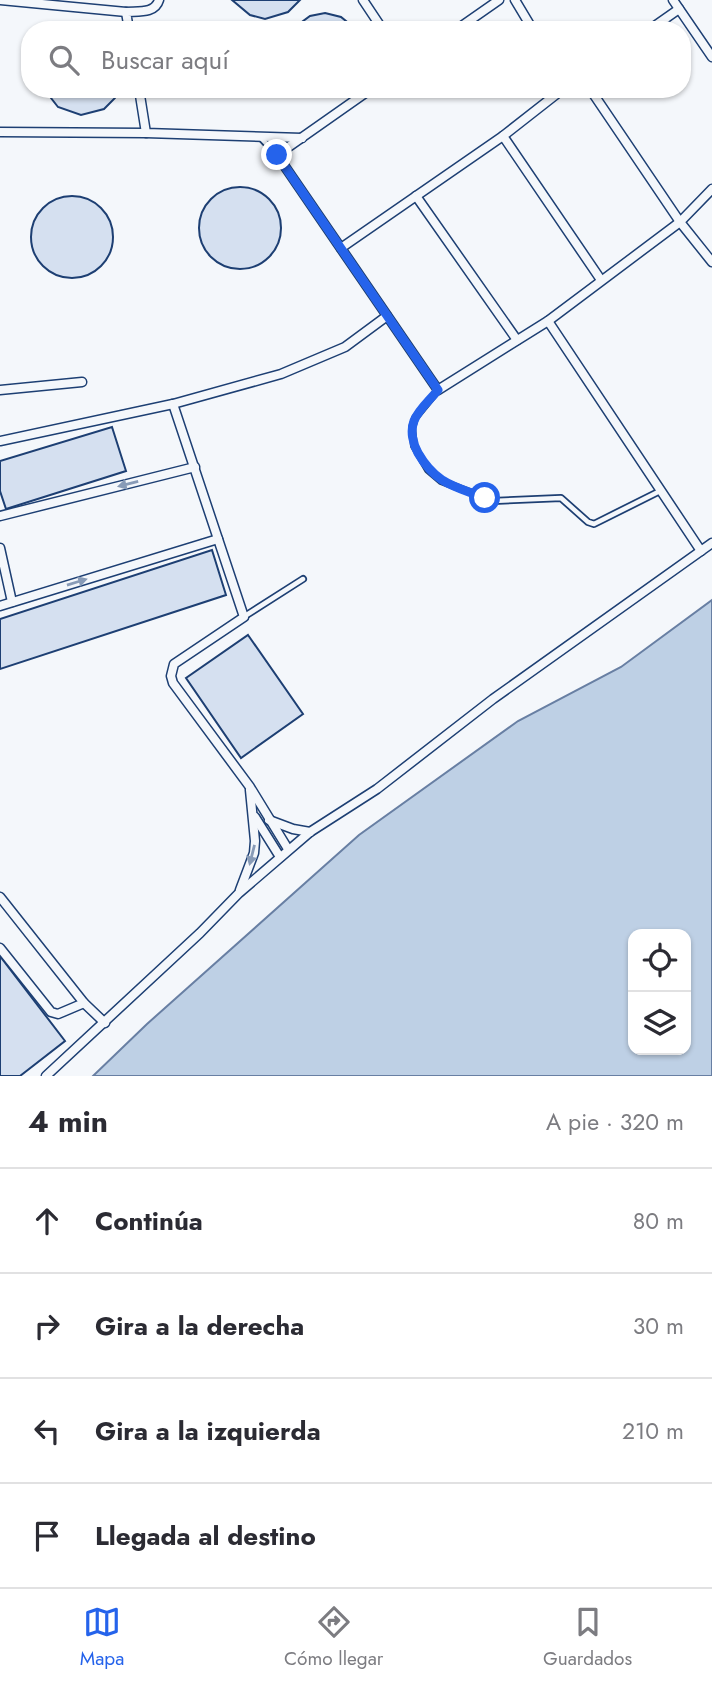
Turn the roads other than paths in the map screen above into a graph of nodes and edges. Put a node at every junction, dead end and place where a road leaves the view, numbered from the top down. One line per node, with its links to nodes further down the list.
1 (0, 0): 8 (street)
2 (159, 0): 8 (street)
3 (363, 0): 10 (street)
4 (499, 0): 11 (street)
5 (515, 0): 12 (street)
6 (673, 0): 7 (street)
7 (679, 9): 13 (street); 14 (street)
8 (125, 12): 9 (street)
9 (127, 21)
10 (377, 21)
11 (469, 21)
12 (528, 21)
13 (662, 21)
14 (687, 21)
15 (691, 26): 16 (street)
16 (712, 57)
17 (140, 98): 22 (street)
18 (358, 98): 25 (street)
19 (552, 98): 24 (street)
20 (596, 98): 29 (street)
21 (0, 132): 22 (street)
22 (146, 133): 23 (street)
23 (253, 135): 25 (street); 26 (lane)
24 (503, 136): 28 (street); 32 (street)
25 (302, 138): 26 (street)
26 (277, 155): 30 (street)
27 (712, 189): 29 (street)
28 (416, 196): 30 (street); 35 (street)
29 (680, 222): 31 (street); 32 (street)
30 (341, 248): 33 (street)
31 (712, 260)
32 (601, 280): 34 (street)
33 (387, 316): 38 (street); 39 (street)
34 (548, 321): 35 (street); 42 (street)
35 (517, 340): 38 (street)
36 (82, 382): 37 (street)
37 (0, 390)
38 (438, 390): 42 (lane)
39 (173, 404): 40 (street); 41 (street)
40 (0, 441)
41 (194, 467): 43 (street, one-way to 43); 44 (street)
42 (660, 491): 47 (street)
43 (0, 516)
44 (218, 539): 50 (street, one-way to 44); 52 (street)
45 (712, 543): 47 (street)
46 (0, 548): 48 (street)
47 (701, 551): 56 (street)
48 (2, 566): 50 (street)
49 (303, 579): 52 (lane)
50 (7, 596): 51 (street)
51 (0, 606)
52 (244, 617): 53 (street)
53 (250, 788): 54 (street); 55 (street)
54 (253, 815): 58 (street); 59 (street, one-way to 59)
55 (269, 820): 56 (street); 57 (street)
56 (310, 832): 57 (street)
57 (288, 849): 58 (street)
58 (279, 857): 59 (street)
59 (239, 893): 63 (street)
60 (0, 897): 62 (street)
61 (0, 948): 62 (street)
62 (84, 1003): 63 (street)
63 (104, 1023): 64 (street)
64 (46, 1076)

